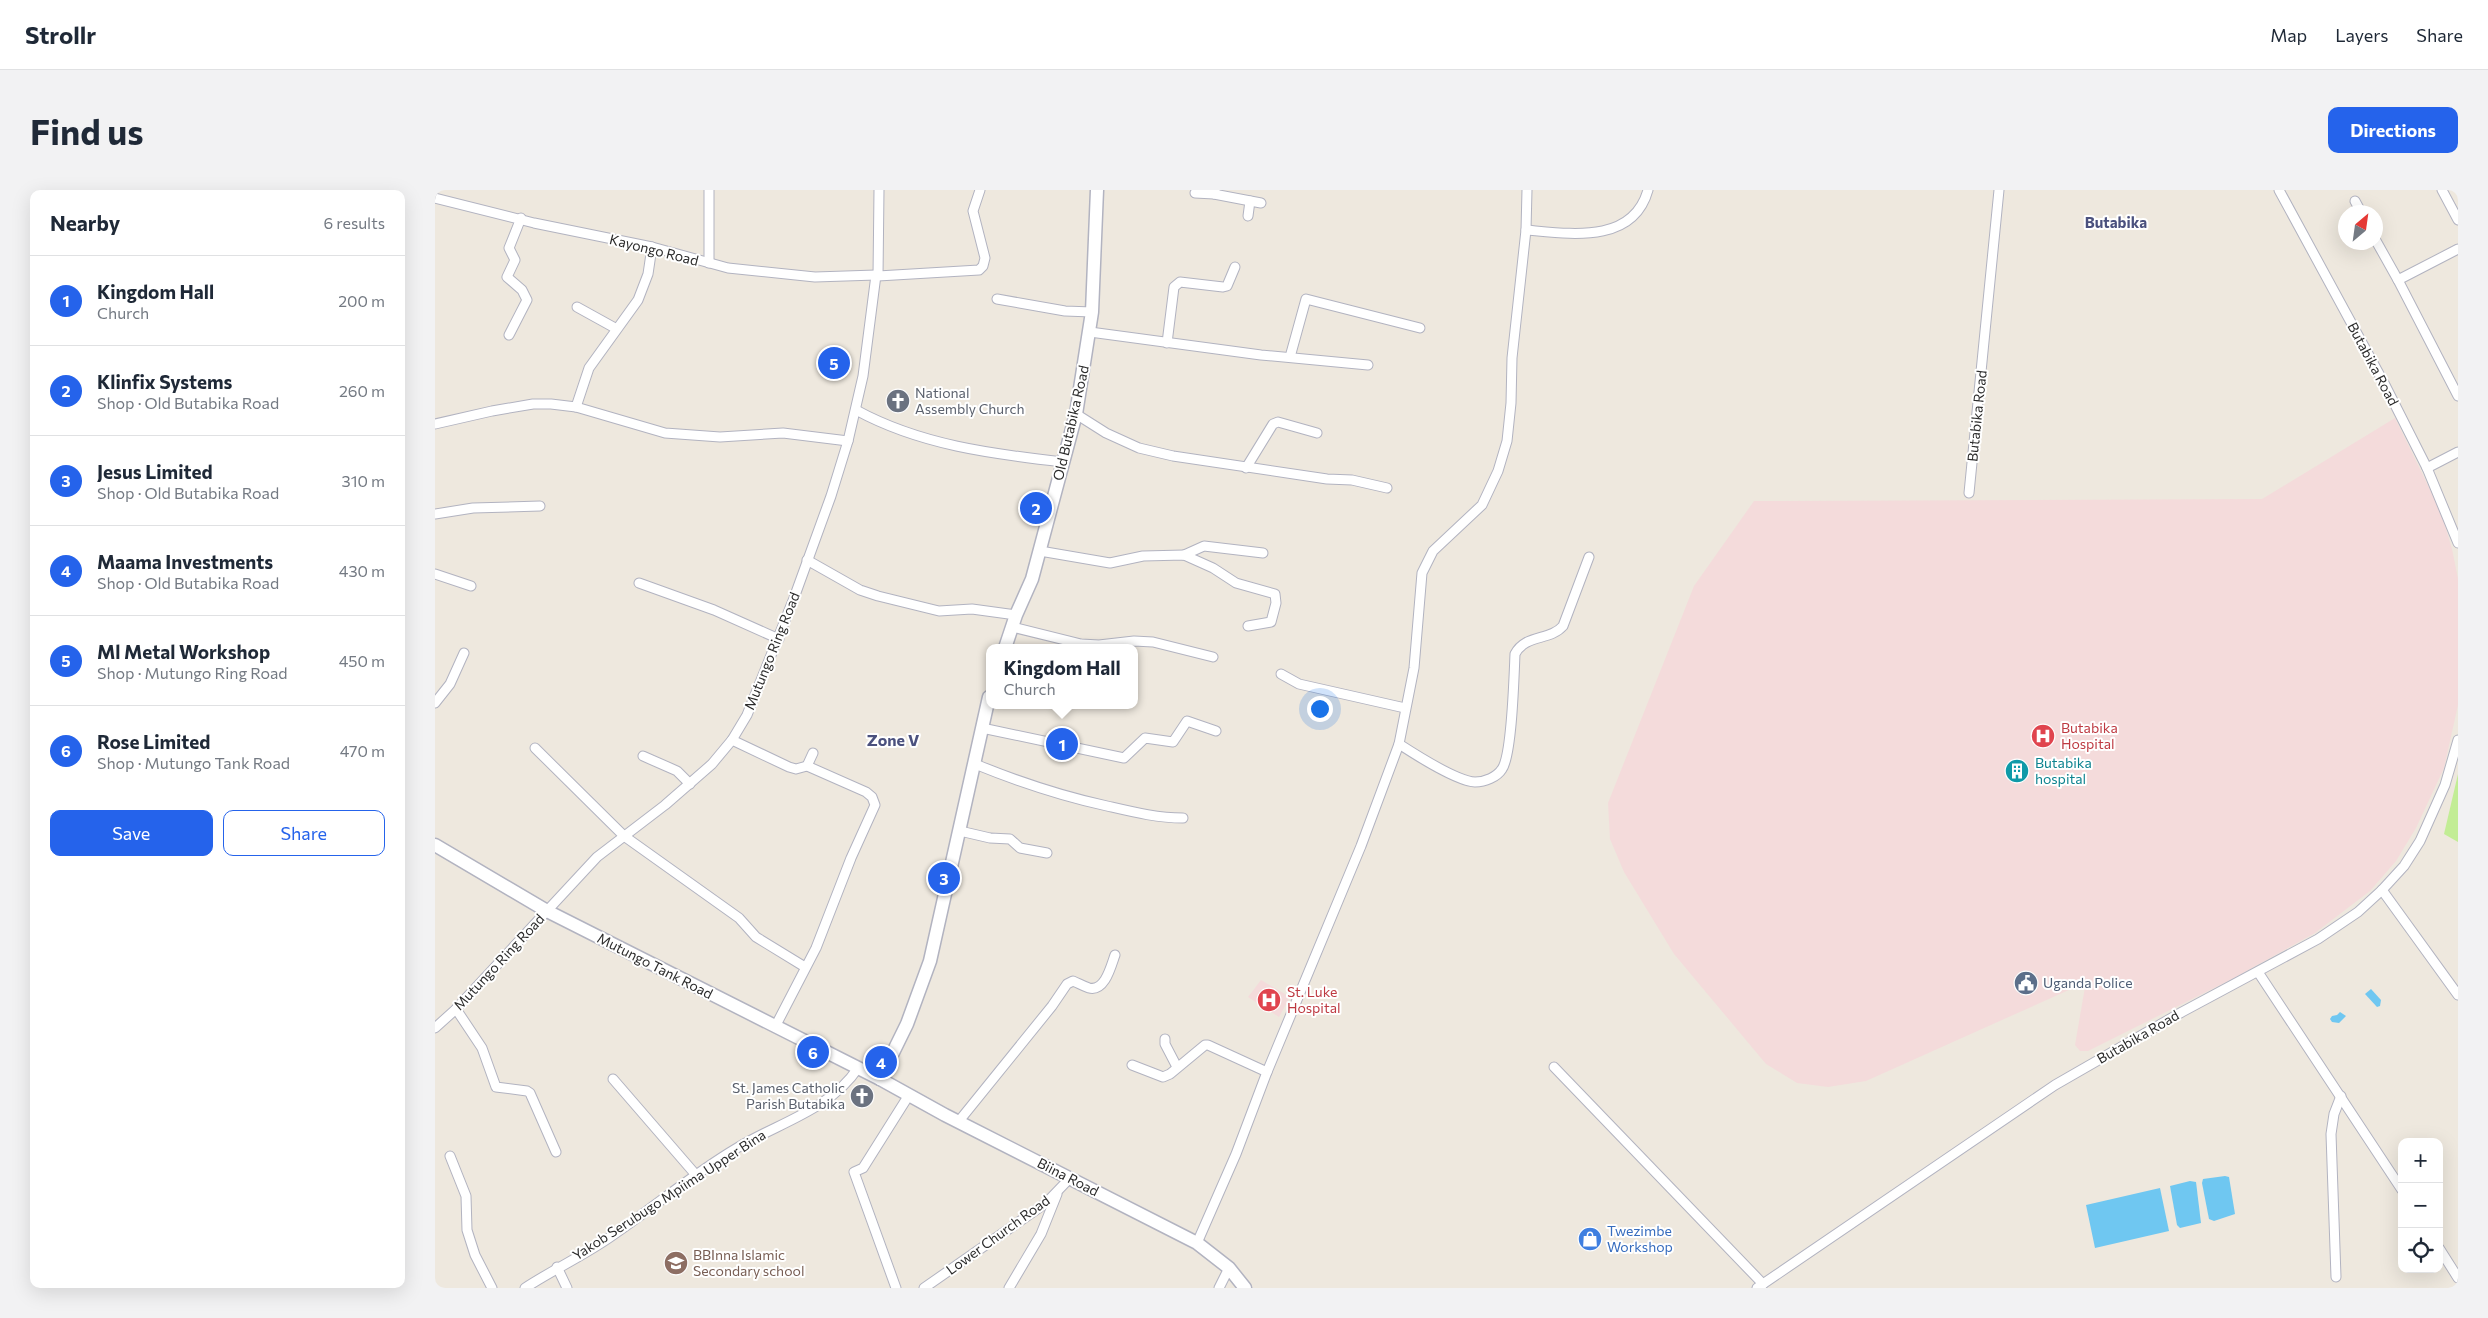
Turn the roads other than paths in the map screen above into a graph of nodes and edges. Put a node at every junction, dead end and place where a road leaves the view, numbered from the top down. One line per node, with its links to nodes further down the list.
1 (709, 190): 24 (street)
2 (879, 190): 26 (street, Mutungo Ring Road)
3 (980, 190): 26 (street, Kayongo Road)
4 (1097, 190): 30 (main road, Old Butabika Road)
5 (1527, 190): 20 (street)
6 (1648, 190): 20 (street)
7 (1999, 190): 50 (street, Butabika Road)
8 (2279, 190): 48 (street, Butabika Road)
9 (2442, 190): 19 (street)
10 (1215, 192): 11 (street); 13 (street)
11 (1195, 193)
12 (435, 198): 18 (street, Kayongo Road)
13 (1251, 201): 15 (street); 17 (street)
14 (2355, 201): 16 (street)
15 (1261, 203)
16 (2357, 205)
17 (1248, 216)
18 (521, 218): 21 (street, Kayongo Road); 34 (street)
19 (2458, 220)
20 (1526, 230): 72 (street)
21 (652, 247): 24 (street, Kayongo Road); 31 (street)
22 (2458, 249): 27 (street)
23 (2381, 250): 27 (street)
24 (709, 263): 26 (street, Kayongo Road)
25 (1235, 267): 35 (street)
26 (877, 276): 40 (street, Mutungo Ring Road)
27 (2398, 280): 38 (street)
28 (997, 299): 30 (street)
29 (577, 307): 31 (street)
30 (1093, 312): 33 (main road, Old Butabika Road)
31 (615, 328): 39 (street)
32 (1420, 328): 36 (street)
33 (1090, 332): 35 (street); 41 (main road, Old Butabika Road)
34 (509, 335)
35 (1167, 343): 36 (street)
36 (1290, 357): 37 (street)
37 (1368, 365)
38 (2458, 396)
39 (576, 407): 42 (street); 44 (street)
40 (856, 410): 44 (street, Mutungo Ring Road); 46 (street)
41 (1076, 414): 46 (main road, Old Butabika Road); 47 (street)
42 (435, 424)
43 (1317, 433): 47 (street)
44 (848, 441): 58 (street, Mutungo Ring Road)
45 (2458, 452): 48 (street)
46 (1063, 462): 54 (main road, Old Butabika Road)
47 (1246, 468): 49 (street)
48 (2427, 468): 53 (street, Butabika Road)
49 (1387, 488)
50 (1969, 492)
51 (540, 506): 52 (street)
52 (435, 514)
53 (2458, 543)
54 (1040, 551): 56 (street); 62 (main road, Old Butabika Road)
55 (1263, 553): 56 (street)
56 (1184, 554): 63 (street)
57 (1589, 557): 78 (street)
58 (807, 560): 62 (street); 64 (street, Mutungo Ring Road)
59 (435, 574): 61 (street)
60 (639, 583): 64 (street)
61 (471, 586)
62 (1014, 621): 65 (main road, Old Butabika Road); 66 (street)
63 (1248, 626)
64 (779, 639): 76 (street, Mutungo Ring Road)
65 (1006, 644)
66 (1081, 644)
67 (1108, 644): 69 (street)
68 (464, 653): 71 (street)
69 (1213, 657)
70 (1281, 674): 72 (street)
71 (435, 703)
72 (1405, 708): 78 (street)
73 (987, 709): 74 (main road)
74 (983, 728): 75 (street); 82 (main road)
75 (1216, 731)
76 (731, 740): 83 (street); 84 (street, Mutungo Ring Road)
77 (2458, 740): 90 (street, Butabika Road)
78 (1399, 744): 104 (street)
79 (535, 748): 87 (street)
80 (813, 753): 83 (street)
81 (643, 756): 84 (street)
82 (975, 764): 85 (street); 86 (main road)
83 (807, 766): 93 (street)
84 (690, 784): 87 (street, Mutungo Ring Road)
85 (1183, 818)
86 (960, 831): 89 (street); 105 (main road)
87 (624, 836): 91 (street, Mutungo Ring Road); 93 (street)
88 (435, 845): 91 (main road, Mutungo Tank Road)
89 (1047, 853)
90 (2382, 890): 94 (street, Butabika Road); 95 (street)
91 (547, 911): 96 (street, Mutungo Ring Road); 97 (main road, Mutungo Tank Road)
92 (1115, 955): 109 (street)
93 (805, 967): 97 (street)
94 (2257, 972): 108 (street); 122 (street, Butabika Road)
95 (2458, 995)
96 (456, 1009): 98 (street, Mutungo Ring Road); 110 (street)
97 (775, 1027): 103 (main road, Mutungo Tank Road)
98 (435, 1028)
99 (1165, 1039): 101 (street)
100 (1132, 1065): 101 (street)
101 (1177, 1067): 104 (street)
102 (1554, 1067): 122 (street)
103 (858, 1068): 105 (main road, Mutungo Tank Road); 112 (street, Yakob Serubugo Mpiima Upper Bina)
104 (1267, 1072): 116 (street)
105 (880, 1078): 107 (main road, Biina Road)
106 (613, 1079): 112 (street)
107 (909, 1095): 109 (main road, Biina Road); 126 (street)
108 (2341, 1096): 114 (street); 121 (street)
109 (959, 1121): 113 (main road, Biina Road)
110 (556, 1152)
111 (450, 1156): 123 (street)
112 (696, 1175): 118 (street, Yakob Serubugo Mpiima Upper Bina)
113 (1070, 1178): 115 (street, Lower Church Road); 116 (main road, Biina Road)
114 (2398, 1184)
115 (1058, 1191): 127 (street, Lower Church Road); 128 (street)
116 (1197, 1243): 119 (main road, Biina Road)
117 (2443, 1254): 120 (street)
118 (557, 1267): 124 (street, Yakob Serubugo Mpiima Upper Bina); 125 (street)
119 (1229, 1268): 129 (street); 130 (main road, Biina Road)
120 (2457, 1274)
121 (2336, 1277)
122 (1760, 1286)
123 (492, 1288)
124 (525, 1288)
125 (567, 1288)
126 (896, 1288)
127 (924, 1288)
128 (1009, 1288)
129 (1219, 1288)
130 (1245, 1288)

